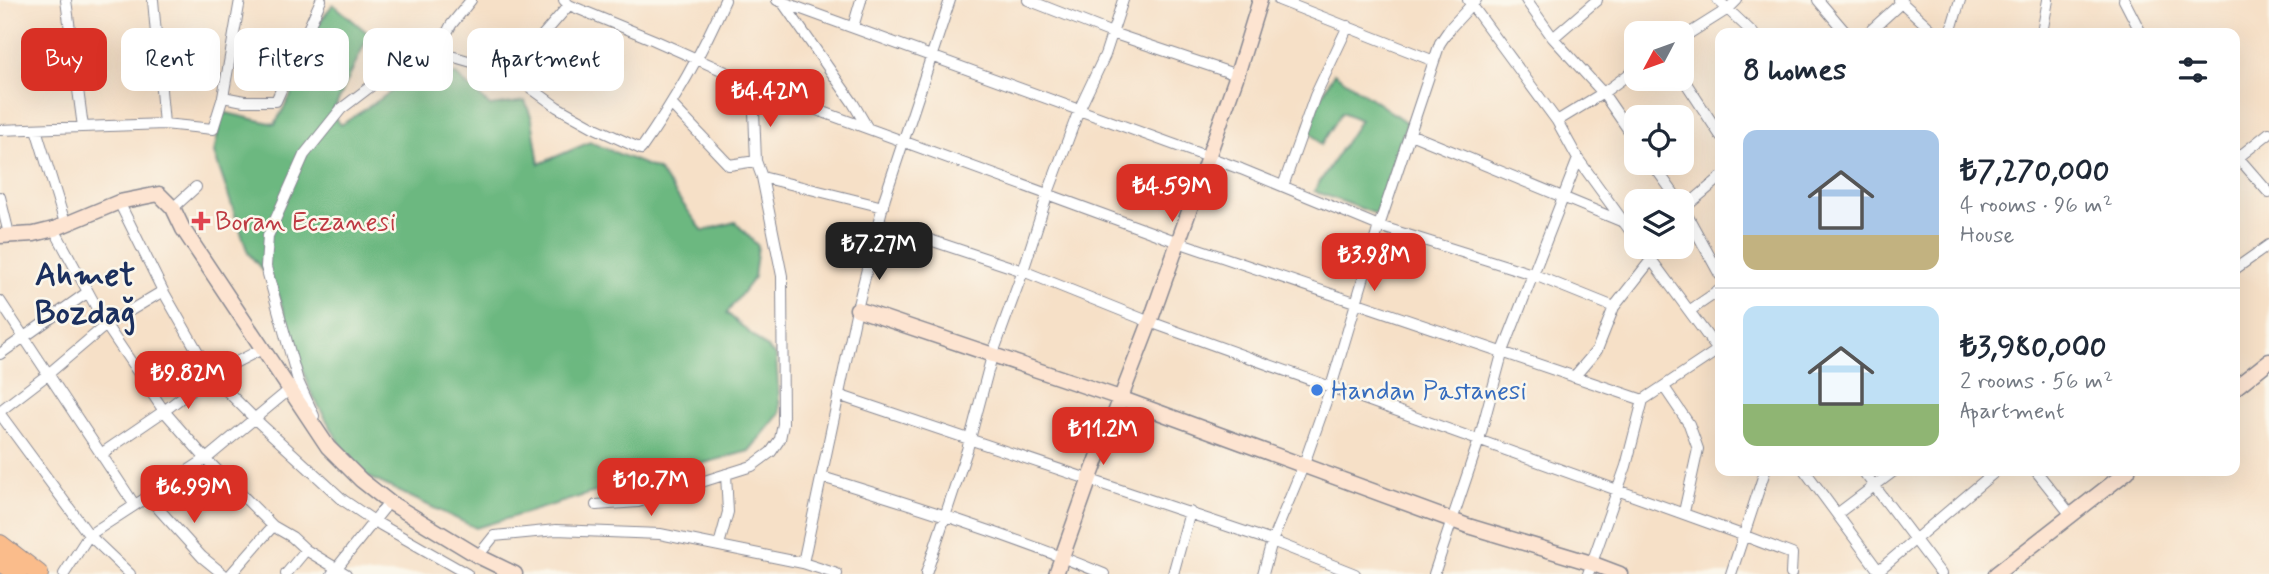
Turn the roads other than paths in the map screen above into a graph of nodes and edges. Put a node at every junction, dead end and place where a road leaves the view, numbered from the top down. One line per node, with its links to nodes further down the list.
1 (66, 0): 56 (street)
2 (153, 0): 54 (street)
3 (240, 0): 50 (street)
4 (321, 0): 50 (street)
5 (471, 0): 28 (street)
6 (725, 0): 40 (street)
7 (861, 0): 27 (street)
8 (950, 0): 41 (street)
9 (1028, 0): 38 (street)
10 (1123, 0): 38 (street)
11 (1260, 0): 43 (street)
12 (1279, 0): 26 (street)
13 (1526, 0): 39 (street)
14 (1597, 0): 39 (street)
15 (1718, 0): 25 (street)
16 (1737, 0): 25 (street)
17 (1818, 0): 31 (street)
18 (1960, 0): 34 (street)
19 (2048, 0): 35 (street)
20 (2124, 0): 36 (street)
21 (780, 1): 27 (street); 57 (street)
22 (1472, 1): 42 (street); 53 (street)
23 (1900, 1): 32 (street); 33 (street)
24 (567, 2): 29 (street); 40 (street)
25 (1728, 9): 30 (street); 37 (street)
26 (1348, 26): 42 (street); 71 (street)
27 (853, 27): 41 (street)
28 (449, 28)
29 (546, 28)
30 (1748, 28)
31 (1842, 28)
32 (1873, 28)
33 (1930, 28)
34 (1952, 28)
35 (2043, 28)
36 (2138, 28)
37 (1694, 30)
38 (1112, 33): 43 (street); 52 (street)
39 (1553, 37): 49 (street)
40 (697, 58): 45 (street); 51 (street)
41 (933, 58): 52 (street); 63 (street)
42 (1434, 61): 62 (street)
43 (1237, 75): 65 (street)
44 (1624, 78): 49 (street)
45 (753, 86): 57 (street); 67 (street)
46 (365, 91): 128 (street)
47 (535, 91): 51 (street)
48 (1691, 91): 58 (street)
49 (1603, 93): 53 (street); 55 (street)
50 (223, 97): 54 (street)
51 (672, 105): 67 (street)
52 (1079, 110): 65 (street); 74 (street)
53 (1557, 121): 66 (street)
54 (163, 124): 56 (street)
55 (1624, 124)
56 (83, 127): 59 (street)
57 (867, 127): 63 (street)
58 (1715, 127)
59 (36, 129): 60 (street); 83 (street)
60 (0, 130)
61 (2269, 133): 64 (street)
62 (1410, 134): 77 (street); 84 (street)
63 (904, 142): 74 (street); 79 (street)
64 (2240, 155)
65 (1208, 157): 71 (street); 87 (street)
66 (1578, 159): 77 (street); 81 (street)
67 (756, 161): 69 (street)
68 (2240, 162): 73 (street)
69 (762, 177): 79 (street); 132 (street)
70 (1715, 182): 76 (street)
71 (1283, 186): 84 (street)
72 (196, 187): 80 (street)
73 (2269, 193)
74 (1048, 194): 87 (street); 93 (street)
75 (0, 197): 86 (street)
76 (1694, 197)
77 (1564, 198): 81 (street); 94 (street)
78 (119, 202): 80 (street); 83 (street); 95 (street)
79 (883, 207): 82 (street)
80 (173, 208): 107 (street)
81 (1624, 222)
82 (879, 223): 93 (street); 101 (street)
83 (59, 226): 86 (street); 96 (street)
84 (1379, 226): 94 (street); 99 (street)
85 (1694, 230): 92 (street)
86 (5, 235)
87 (1178, 242): 99 (street); 103 (street)
88 (2269, 244): 91 (street)
89 (1644, 259): 100 (street)
90 (1653, 259): 102 (street)
91 (2240, 265)
92 (1715, 266)
93 (1023, 271): 103 (street); 111 (street)
94 (1532, 274): 100 (street); 109 (street)
95 (163, 291): 104 (street); 113 (street)
96 (88, 292): 104 (street); 105 (street)
97 (1715, 294): 102 (street)
98 (0, 301): 105 (street)
99 (1355, 304): 109 (street); 117 (street)
100 (1614, 307): 115 (street)
101 (856, 309): 111 (street); 120 (street)
102 (1689, 312): 106 (street)
103 (1150, 322): 117 (street); 121 (street)
104 (106, 325): 114 (street); 123 (street)
105 (23, 337): 108 (street); 114 (street)
106 (1715, 347)
107 (264, 348): 113 (street); 119 (street)
108 (0, 354)
109 (1502, 354): 115 (street); 127 (street)
110 (1715, 355): 118 (street)
111 (992, 356): 121 (street); 126 (street)
112 (2269, 361): 116 (street)
113 (211, 374): 123 (street); 125 (street)
114 (47, 375): 124 (street); 129 (street)
115 (1574, 377): 122 (street)
116 (2240, 384)
117 (1331, 387): 127 (street); 131 (street)
118 (1664, 387): 122 (street); 149 (street)
119 (289, 390): 125 (street); 128 (street)
120 (838, 395): 126 (street); 140 (street)
121 (1120, 398): 131 (street); 141 (street)
122 (1643, 400): 143 (street)
123 (164, 411): 129 (street); 130 (street)
124 (0, 412): 156 (street)
125 (255, 419): 130 (street); 154 (street)
126 (969, 439): 141 (street); 151 (street)
127 (1479, 440): 143 (street); 153 (street)
128 (328, 447): 145 (street)
129 (101, 454): 146 (street)
130 (206, 459): 144 (street); 155 (street)
131 (1304, 464): 153 (street); 159 (street)
132 (726, 474): 147 (street); 161 (street)
133 (1763, 476): 157 (street)
134 (1809, 476): 150 (street)
135 (1867, 476): 142 (street)
136 (1888, 476): 142 (street)
137 (1990, 476): 158 (street)
138 (2040, 476): 152 (street)
139 (2122, 476): 152 (street)
140 (822, 477): 151 (street); 166 (street)
141 (1090, 478): 148 (street); 164 (street)
142 (1876, 486): 150 (street); 158 (street)
143 (1618, 490): 149 (street); 167 (street)
144 (146, 496): 146 (street); 176 (street)
145 (389, 502): 154 (street); 163 (street)
146 (134, 504): 156 (street)
147 (596, 505)
148 (1190, 512): 159 (street); 185 (street)
149 (1684, 512): 157 (street)
150 (1837, 514): 170 (street)
151 (945, 515): 164 (street); 182 (street)
152 (2071, 515): 193 (street)
153 (1452, 520): 167 (street); 188 (street)
154 (374, 521): 168 (street); 180 (street)
155 (273, 526): 162 (street); 177 (street)
156 (89, 535): 174 (street); 175 (street)
157 (1745, 536): 190 (street); 191 (street)
158 (1915, 540): 170 (street); 192 (street)
159 (1272, 541): 186 (street); 187 (street)
160 (0, 544): 173 (highway)
161 (719, 545): 163 (street); 166 (street)
162 (306, 550): 168 (street); 178 (street)
163 (478, 556): 171 (street)
164 (1061, 556): 183 (street); 184 (street)
165 (0, 561): 172 (highway)
166 (803, 563): 169 (street)
167 (1589, 568): 189 (street)
168 (334, 571): 179 (street)
169 (823, 572): 181 (street)
170 (1880, 572)
171 (510, 573)
172 (18, 574)
173 (39, 574)
174 (64, 574)
175 (130, 574)
176 (223, 574)
177 (231, 574)
178 (286, 574)
179 (346, 574)
180 (467, 574)
181 (837, 574)
182 (926, 574)
183 (1056, 574)
184 (1104, 574)
185 (1173, 574)
186 (1263, 574)
187 (1355, 574)
188 (1434, 574)
189 (1620, 574)
190 (1731, 574)
191 (1791, 574)
192 (1941, 574)
193 (1996, 574)

